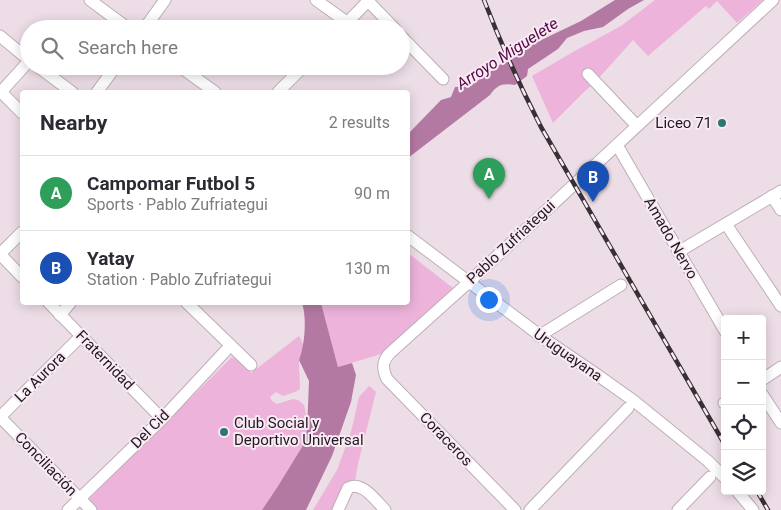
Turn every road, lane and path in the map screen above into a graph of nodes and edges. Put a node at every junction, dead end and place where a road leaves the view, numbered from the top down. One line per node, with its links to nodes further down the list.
1 (90, 0): 6 (street)
2 (165, 0): 7 (street)
3 (316, 0): 8 (street)
4 (774, 0): 27 (street, Pablo Zufriategui)
5 (368, 1): 9 (street); 10 (street)
6 (116, 20)
7 (151, 20)
8 (338, 20)
9 (350, 20)
10 (386, 20)
11 (0, 36): 13 (street)
12 (410, 45): 20 (street)
13 (20, 53)
14 (20, 70): 25 (street)
15 (588, 74): 27 (street)
16 (49, 75): 21 (street)
17 (109, 75): 22 (street)
18 (191, 75): 23 (street)
19 (295, 75): 24 (street)
20 (443, 79)
21 (69, 90)
22 (98, 90)
23 (212, 90)
24 (280, 90)
25 (0, 92): 26 (street)
26 (20, 112)
27 (637, 126): 28 (street, Pablo Zufriategui)
28 (616, 145): 34 (street, Amado Nervo); 37 (street, Pablo Zufriategui)
29 (777, 194): 30 (street); 31 (street)
30 (781, 210)
31 (726, 224): 34 (street); 42 (street)
32 (20, 234): 35 (street)
33 (410, 238): 37 (street, Uruguayana)
34 (678, 252): 44 (street, Amado Nervo)
35 (0, 254): 36 (street)
36 (20, 275)
37 (468, 282): 46 (street, Uruguayana); 48 (street, Pablo Zufriategui)
38 (621, 285): 46 (street)
39 (51, 305): 43 (street, Fraternidad)
40 (69, 305): 43 (street)
41 (189, 305): 47 (street)
42 (781, 306)
43 (60, 315): 45 (street, Fraternidad)
44 (721, 324)
45 (80, 336): 54 (street, La Aurora); 55 (street, Fraternidad)
46 (543, 338): 57 (street, Uruguayana)
47 (230, 346): 49 (street); 55 (street, Del Cid)
48 (383, 364): 65 (street, Coraceros)
49 (251, 365)
50 (781, 367): 51 (street)
51 (766, 377)
52 (766, 400): 56 (street)
53 (628, 408): 66 (street)
54 (0, 417): 60 (street, Conciliación)
55 (162, 418): 60 (street, Del Cid)
56 (781, 423)
57 (721, 474)
58 (710, 477): 67 (street)
59 (740, 495): 68 (street)
60 (79, 498): 61 (street, Del Cid); 62 (street, Conciliación)
61 (68, 510)
62 (91, 510)
63 (338, 510): 64 (street)
64 (385, 510)
65 (515, 510)
66 (530, 510)
67 (678, 510)
68 (753, 510)

